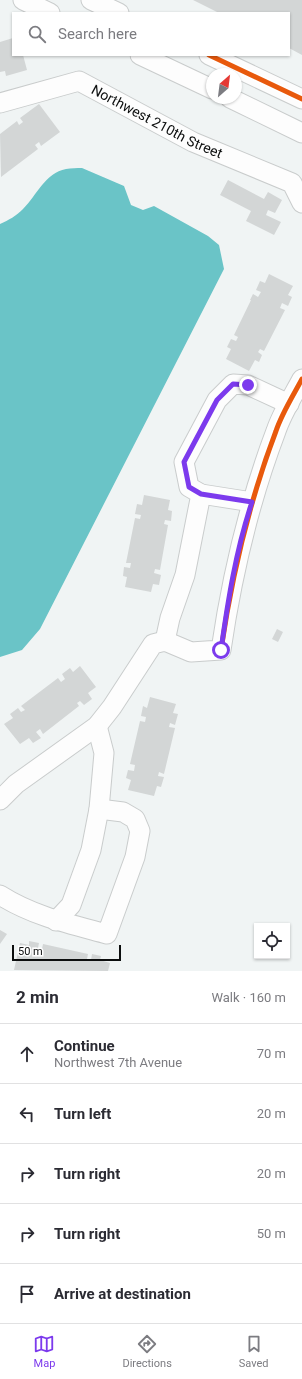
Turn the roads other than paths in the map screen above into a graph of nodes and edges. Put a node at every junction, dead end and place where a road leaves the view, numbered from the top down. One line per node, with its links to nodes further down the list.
1 (23, 0): 3 (street)
2 (91, 0): 4 (street)
3 (48, 12)
4 (117, 12)
5 (142, 56): 7 (street)
6 (211, 56): 8 (street)
7 (206, 86)
8 (302, 99)
9 (0, 102): 12 (street, Northwest 210th Street)
10 (242, 104): 11 (street)
11 (302, 133)
12 (302, 203)
13 (302, 379): 14 (street)
14 (289, 404): 15 (street); 16 (street)
15 (201, 494): 16 (street); 17 (street)
16 (252, 502): 17 (street)
17 (165, 641): 18 (street)
18 (97, 726): 19 (street); 20 (street)
19 (0, 800)
20 (99, 808): 22 (street); 22 (street)
21 (0, 895): 22 (street)
22 (56, 921)

